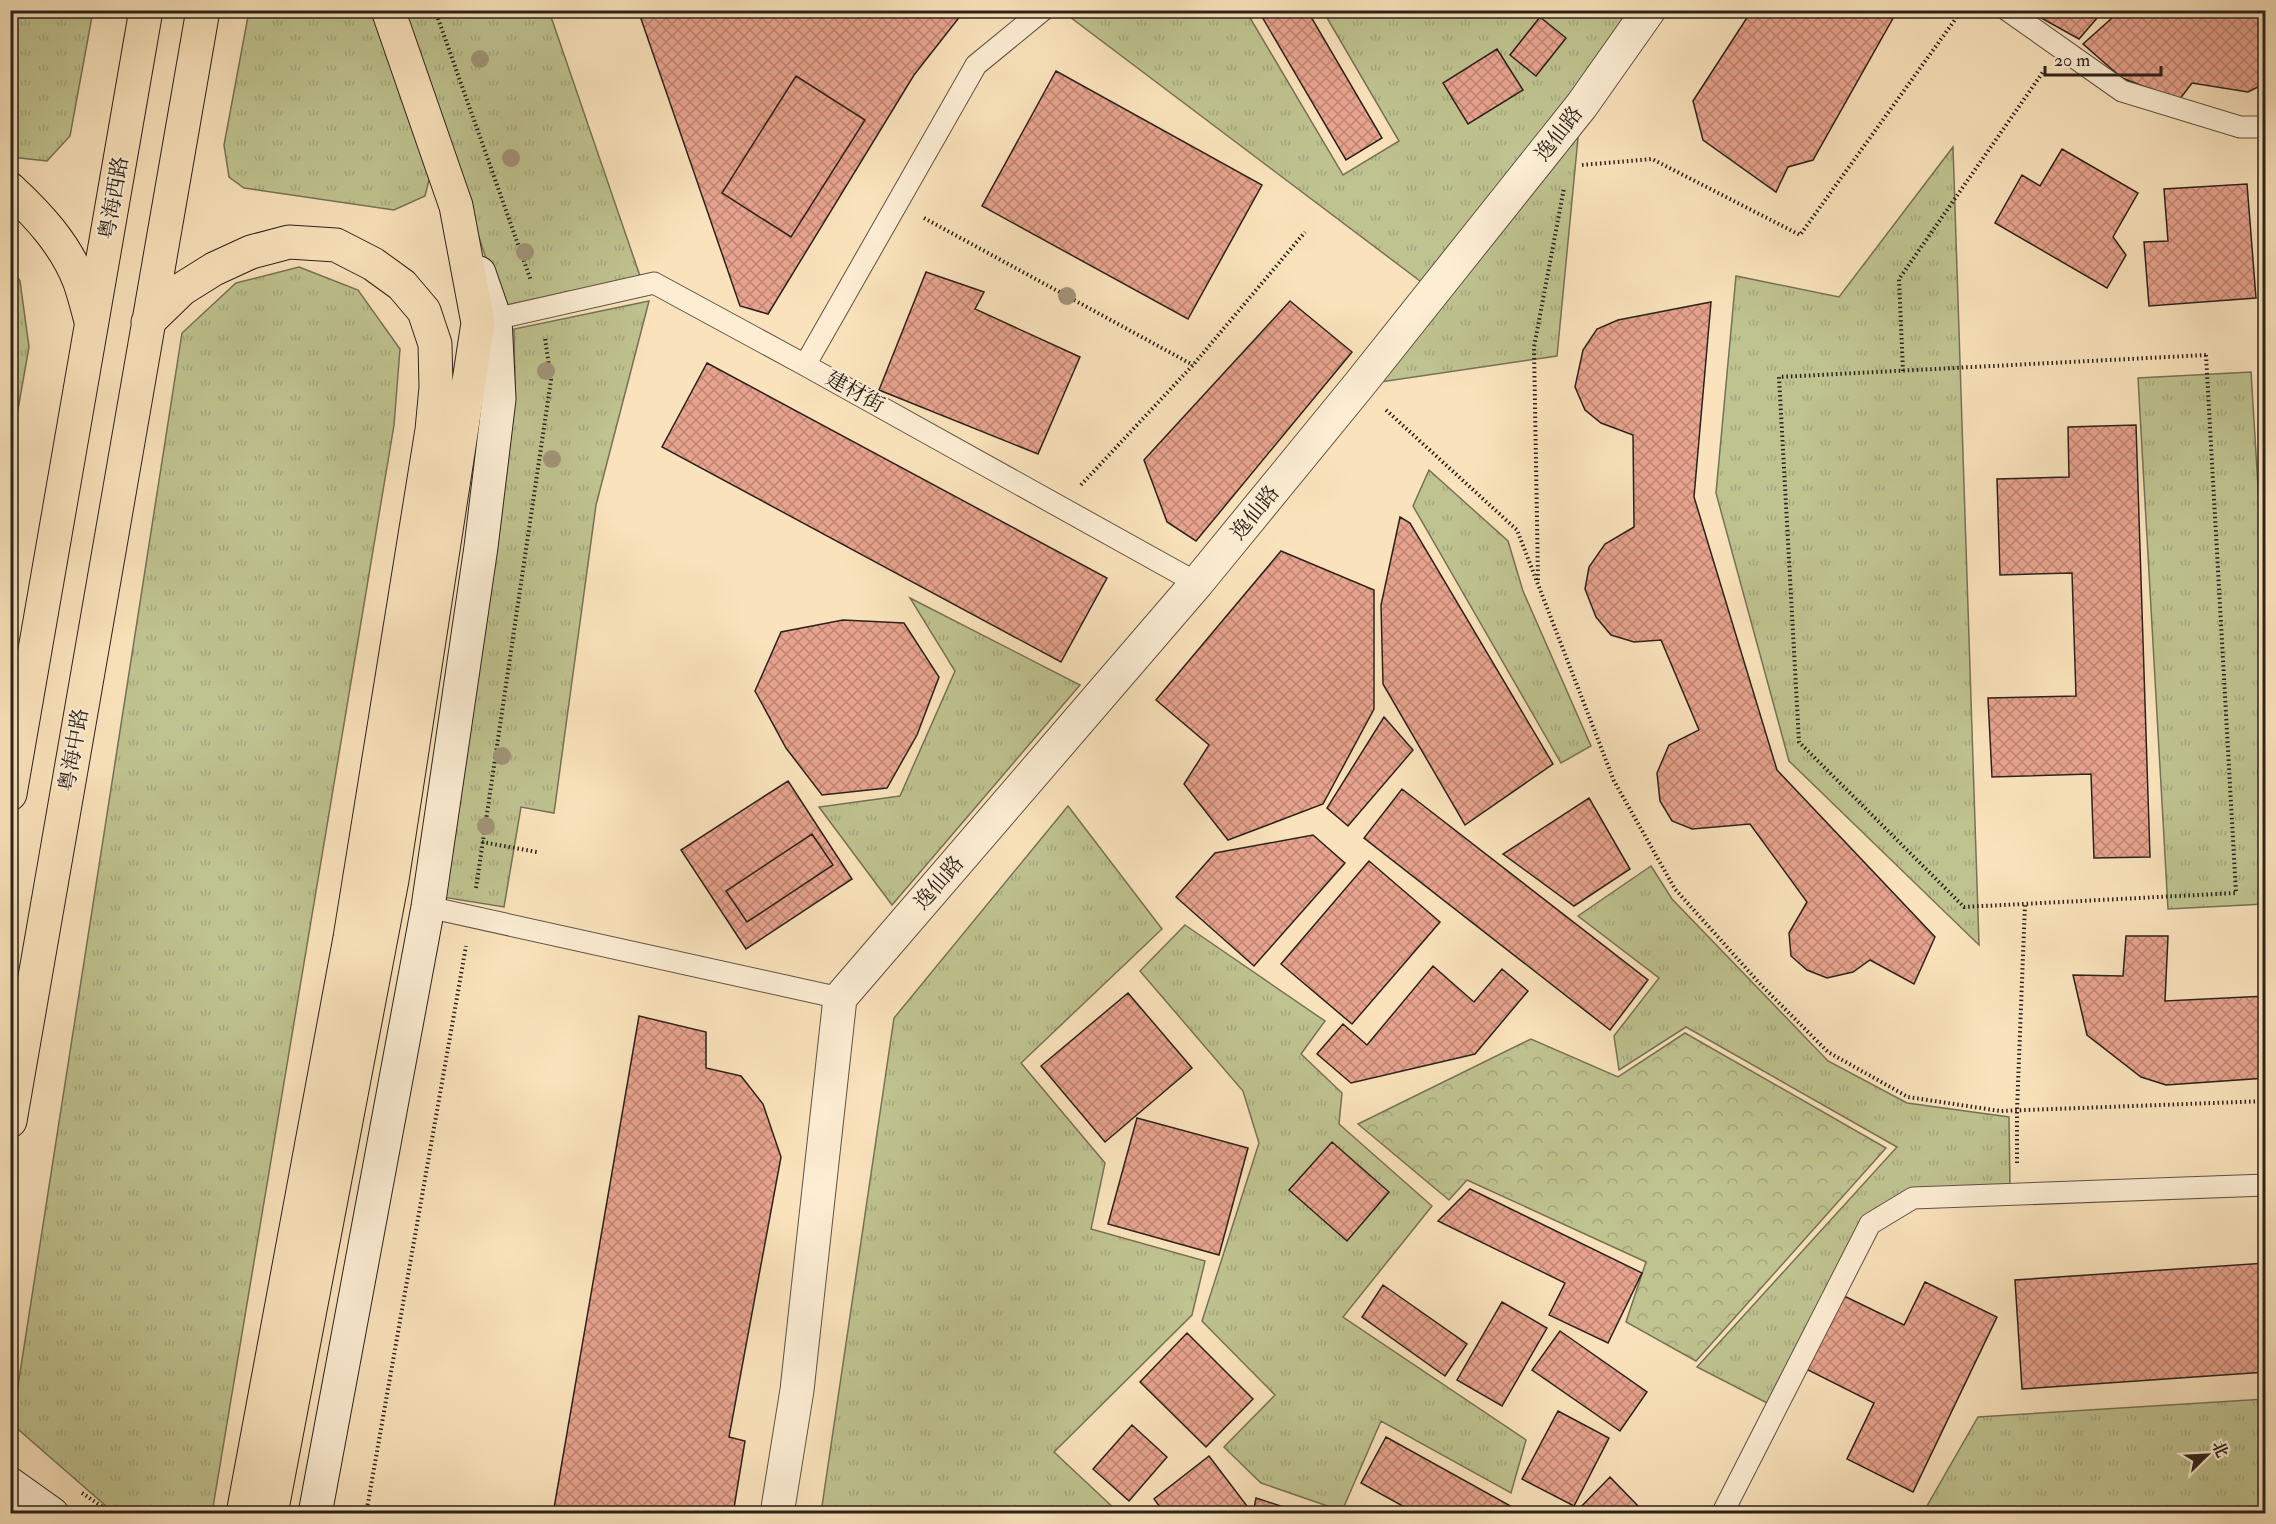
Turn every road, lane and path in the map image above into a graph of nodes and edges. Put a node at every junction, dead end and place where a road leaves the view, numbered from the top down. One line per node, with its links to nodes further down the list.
1 (146, 10): 18 (highway, 粤海西路)
2 (203, 10): 17 (highway)
3 (388, 10): 14 (highway)
4 (1043, 10): 13 (lane)
5 (1649, 10): 22 (street, 逸仙路)
6 (1962, 10): 10 (path)
7 (2007, 10): 8 (lane)
8 (2060, 47): 9 (lane); 21 (path)
9 (2265, 127)
10 (1581, 165)
11 (1564, 187): 25 (path)
12 (10, 189): 18 (highway)
13 (897, 203): 19 (lane); 20 (path)
14 (456, 206): 16 (street); 40 (highway)
15 (1305, 232): 20 (path)
16 (495, 319): 19 (lane, 建材街); 30 (street)
17 (148, 322): 34 (highway, 粤海中路); 39 (highway)
18 (93, 328): 26 (highway, 粤海西路)
19 (806, 364): 23 (lane, 建材街)
20 (1193, 364): 23 (path)
21 (1902, 371): 29 (path); 29 (path)
22 (1359, 385): 24 (street, 逸仙路); 25 (path)
23 (1061, 507): 24 (lane, 建材街)
24 (1197, 583): 31 (street, 逸仙路)
25 (1538, 584): 33 (path)
26 (10, 794)
27 (483, 842): 28 (path)
28 (537, 852)
29 (2025, 904): 33 (path)
30 (428, 907): 31 (lane); 41 (street)
31 (840, 998): 42 (street)
32 (2265, 1101): 33 (path)
33 (2017, 1110): 36 (path)
34 (10, 1121)
35 (2265, 1185): 36 (lane)
36 (2017, 1194): 43 (lane)
37 (10, 1484): 38 (street)
38 (52, 1514)
39 (243, 1514)
40 (271, 1514)
41 (315, 1514)
42 (777, 1514)
43 (1722, 1514)

